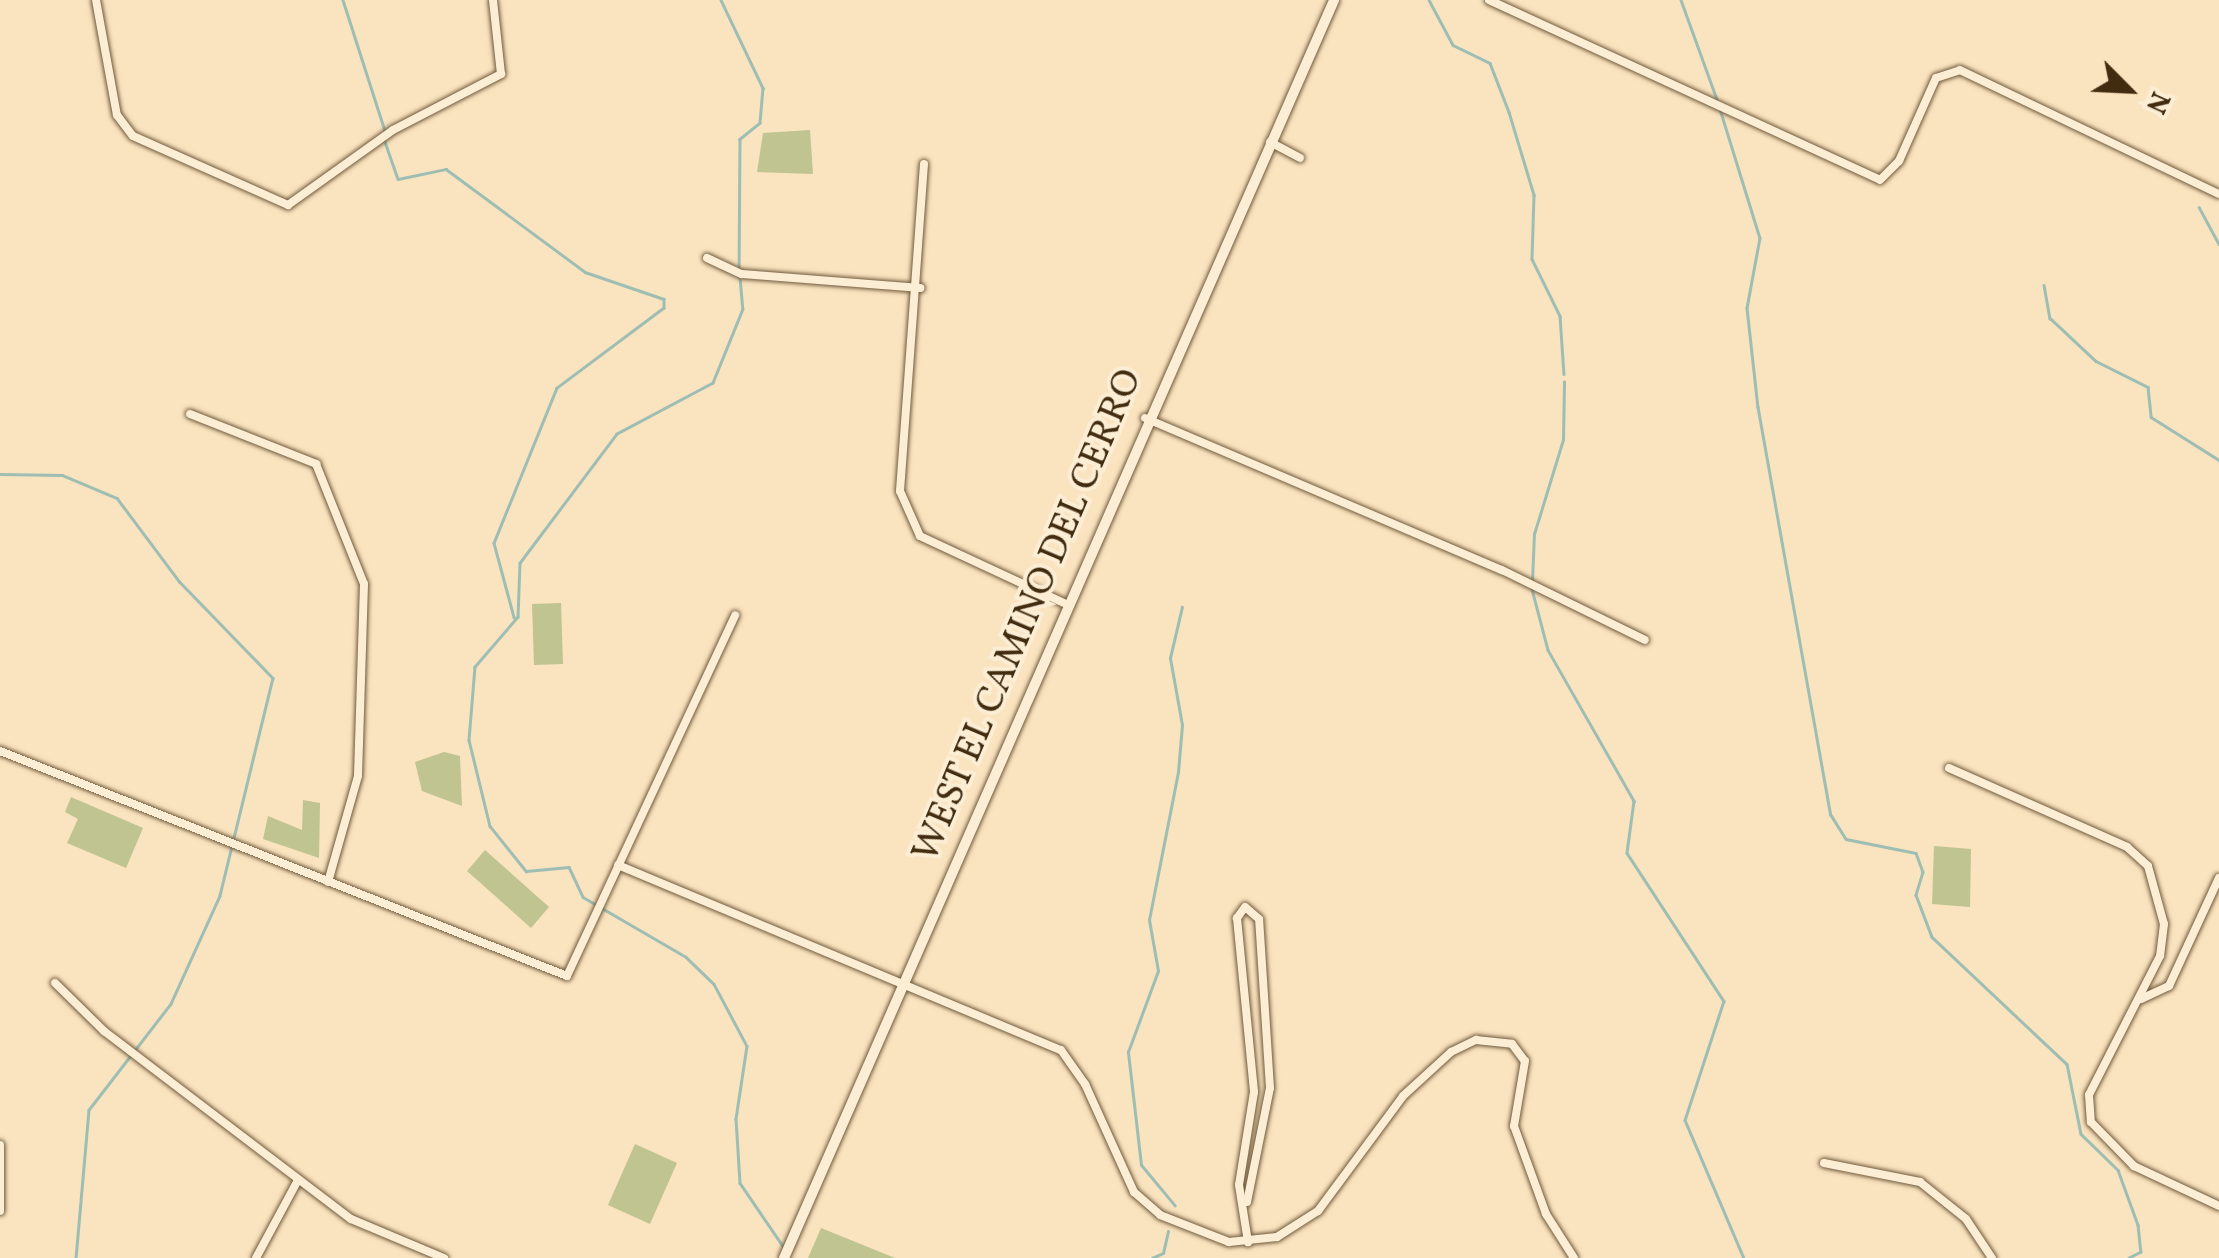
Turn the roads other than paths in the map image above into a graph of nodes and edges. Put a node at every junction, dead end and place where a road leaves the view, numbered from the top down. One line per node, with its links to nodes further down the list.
1 (96, 0): 2 (street)
2 (492, 0)
3 (1334, 0): 5 (street, WEST EL CAMINO DEL CERRO)
4 (1489, 0): 8 (street)
5 (1270, 142): 6 (street); 12 (street, WEST EL CAMINO DEL CERRO)
6 (1300, 158)
7 (924, 164): 10 (street)
8 (2219, 194)
9 (707, 258): 10 (street)
10 (920, 288): 13 (street)
11 (190, 414): 20 (street)
12 (1146, 418): 13 (street, WEST EL CAMINO DEL CERRO); 15 (street)
13 (1066, 604): 22 (street, WEST EL CAMINO DEL CERRO)
14 (735, 615): 18 (street)
15 (1645, 640)
16 (0, 752): 20 (street)
17 (1949, 768): 23 (street)
18 (618, 865): 20 (street); 22 (street)
19 (2219, 878): 23 (street)
20 (328, 882)
21 (55, 983): 28 (street)
22 (904, 983): 32 (street); 35 (street, WEST EL CAMINO DEL CERRO)
23 (2140, 999): 30 (street)
24 (1536, 1053): 25 (street)
25 (1524, 1056): 32 (street); 36 (street)
26 (0, 1146): 31 (street)
27 (1824, 1163): 37 (street)
28 (298, 1180): 33 (street); 34 (street)
29 (1248, 1202): 29 (street); 32 (street)
30 (2219, 1206)
31 (0, 1211)
32 (1248, 1242)
33 (256, 1258)
34 (444, 1258)
35 (784, 1258)
36 (1574, 1258)
37 (1992, 1258)

